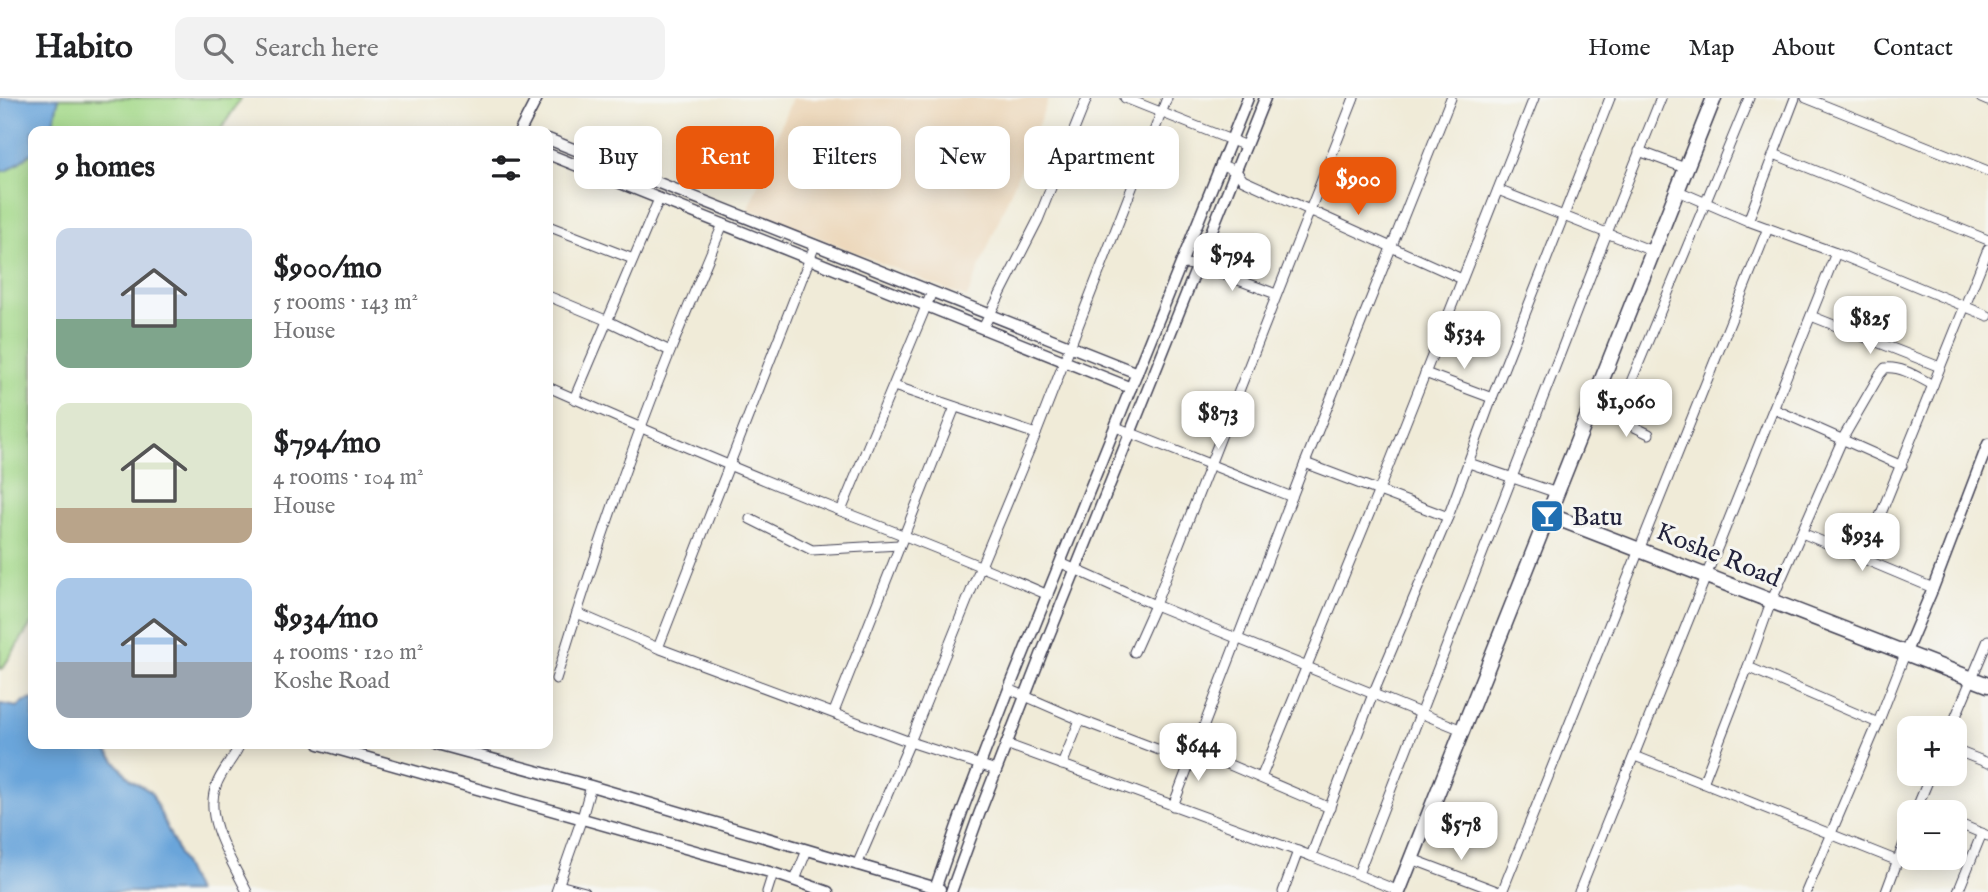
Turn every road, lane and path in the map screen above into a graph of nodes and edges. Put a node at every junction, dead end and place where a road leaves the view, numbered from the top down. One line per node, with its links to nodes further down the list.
1 (537, 98): 19 (street)
2 (1087, 98): 60 (street)
3 (1125, 98): 18 (street)
4 (1167, 98): 18 (street)
5 (1248, 98): 21 (street)
6 (1265, 98): 22 (street)
7 (1354, 98): 35 (street)
8 (1451, 98): 46 (street)
9 (1534, 98): 31 (street)
10 (1610, 98): 37 (street)
11 (1661, 98): 23 (street)
12 (1714, 98): 27 (main road)
13 (1749, 98): 34 (street)
14 (1795, 98): 24 (street)
15 (1806, 98): 28 (street)
16 (1981, 98): 17 (street)
17 (1988, 101)
18 (1160, 113): 21 (street); 69 (street)
19 (525, 126)
20 (553, 141): 45 (street)
21 (1232, 141): 22 (street); 26 (street)
22 (1246, 146): 30 (street)
23 (1639, 151): 27 (street); 43 (street)
24 (1774, 154): 39 (street); 44 (street)
25 (553, 156): 33 (street)
26 (1222, 165): 29 (street); 30 (street)
27 (1685, 168): 32 (main road)
28 (1988, 171)
29 (1217, 177): 30 (street); 36 (street)
30 (1237, 178): 35 (street); 38 (street)
31 (1498, 190): 37 (street); 54 (street)
32 (1676, 190): 34 (street); 48 (main road)
33 (659, 199): 40 (street); 50 (street)
34 (1706, 203): 39 (street); 84 (street)
35 (1310, 211): 46 (street); 56 (street)
36 (1202, 212): 38 (street); 52 (street)
37 (1563, 216): 43 (street); 79 (street)
38 (1217, 218): 53 (street)
39 (1748, 221): 42 (street)
40 (723, 225): 51 (street); 70 (street)
41 (553, 228): 50 (street)
42 (1768, 228): 49 (street); 110 (street)
43 (1606, 233): 48 (street); 97 (street)
44 (1988, 240)
45 (815, 245): 51 (street); 55 (street)
46 (1391, 248): 54 (street); 92 (street)
47 (1988, 249): 59 (street)
48 (1652, 251): 81 (main road)
49 (1836, 253): 59 (street); 61 (street)
50 (633, 259): 63 (street)
51 (809, 259): 58 (street); 94 (street)
52 (1182, 264): 53 (street); 65 (street)
53 (1198, 264): 56 (street); 67 (street)
54 (1462, 279): 74 (street)
55 (932, 292): 58 (street); 60 (street)
56 (1276, 294): 95 (street)
57 (553, 298): 63 (street)
58 (926, 306): 66 (street); 76 (street)
59 (1965, 307): 62 (street); 72 (street)
60 (991, 315): 64 (street); 66 (street)
61 (1811, 316): 72 (street); 83 (street)
62 (1988, 316)
63 (608, 321): 70 (street); 80 (street)
64 (1021, 327): 68 (street); 69 (street)
65 (1156, 327): 67 (street); 73 (street)
66 (983, 328): 68 (street)
67 (1172, 333): 87 (street)
68 (1016, 341): 71 (street)
69 (1070, 347): 71 (street); 73 (street)
70 (670, 351): 86 (street)
71 (1064, 361): 77 (street); 89 (street)
72 (1940, 367): 75 (street)
73 (1137, 373): 77 (street)
74 (1425, 373): 79 (street); 98 (street)
75 (1933, 385): 90 (street); 96 (street)
76 (894, 386): 82 (street); 103 (street)
77 (1131, 388): 85 (street)
78 (553, 389): 80 (street)
79 (1492, 398): 93 (street)
80 (573, 399): 86 (street)
81 (1591, 406): 84 (street); 99 (main road)
82 (955, 407): 89 (street); 108 (street)
83 (1774, 409): 90 (street); 115 (street)
84 (1616, 418): 88 (street)
85 (1116, 427): 87 (street); 100 (street)
86 (641, 428): 94 (street); 122 (street)
87 (1132, 433): 95 (street); 102 (street)
88 (1649, 434)
89 (1036, 435): 113 (street)
90 (1843, 439): 96 (street); 107 (street)
91 (1988, 444): 118 (street)
92 (1305, 463): 98 (street); 101 (street)
93 (1469, 463): 97 (street); 105 (street)
94 (730, 464): 103 (street); 126 (street)
95 (1210, 464): 101 (street); 121 (street)
96 (1902, 466): 111 (street)
97 (1513, 477): 99 (street); 139 (street)
98 (1379, 490): 105 (street); 131 (street)
99 (1557, 493): 104 (main road)
100 (1087, 498): 102 (street); 112 (street)
101 (1292, 498): 123 (street)
102 (1102, 505): 114 (street)
103 (841, 511): 108 (street)
104 (1549, 514): 110 (main road, Koshe Road); 143 (main road)
105 (1448, 517): 136 (street)
106 (750, 519): 109 (street)
107 (1802, 533): 111 (street); 120 (street)
108 (904, 534): 109 (street); 113 (street)
109 (900, 545): 138 (street)
110 (1639, 549): 115 (main road, Koshe Road); 189 (street)
111 (1863, 558): 118 (street)
112 (1061, 563): 114 (street); 116 (street)
113 (981, 565): 119 (street); 144 (street)
114 (1076, 569): 117 (street); 121 (street)
115 (1707, 576): 120 (main road, Koshe Road); 151 (street)
116 (1054, 580): 117 (street); 119 (street)
117 (1069, 587): 127 (street)
118 (1933, 588): 129 (street)
119 (1048, 595): 125 (street)
120 (1771, 602): 129 (main road, Koshe Road); 130 (street)
121 (1155, 605): 123 (street); 128 (street)
122 (576, 613): 126 (street); 132 (street)
123 (1237, 639): 131 (street); 149 (street)
124 (1988, 640): 133 (street)
125 (1028, 644): 127 (street); 135 (street)
126 (659, 648): 138 (street)
127 (1043, 650): 137 (street)
128 (1134, 652)
129 (1905, 654): 133 (main road, Koshe Road); 142 (street)
130 (1748, 667): 142 (street); 158 (street)
131 (1307, 668): 136 (street); 157 (street)
132 (556, 679)
133 (1973, 680): 134 (main road, Koshe Road); 140 (street)
134 (1988, 685)
135 (1009, 690): 137 (street); 154 (street)
136 (1373, 694): 139 (street); 162 (street)
137 (1025, 696): 141 (street); 145 (street)
138 (834, 712): 144 (street)
139 (1420, 713): 143 (street); 178 (street)
140 (1956, 716)
141 (1080, 720): 152 (street); 155 (street)
142 (1878, 723): 166 (street)
143 (1462, 730): 172 (main road)
144 (910, 742): 154 (street); 176 (street)
145 (1006, 744): 155 (street); 156 (street)
146 (237, 749): 183 (street)
147 (337, 749): 164 (street)
148 (455, 749): 159 (street)
149 (1195, 750): 152 (street); 157 (street)
150 (1967, 755): 153 (street)
151 (1635, 756): 158 (street); 190 (street)
152 (1191, 762): 161 (street)
153 (1988, 763)
154 (980, 764): 156 (street); 160 (street)
155 (1062, 765): 161 (street)
156 (996, 770): 163 (street)
157 (1261, 778): 162 (street)
158 (1703, 783): 166 (street)
159 (591, 786): 164 (street); 168 (street)
160 (964, 806): 163 (street); 170 (street)
161 (1173, 806): 169 (street)
162 (1330, 808): 171 (street)
163 (980, 812): 174 (street)
164 (582, 818): 177 (street); 180 (street)
165 (1967, 827): 167 (street)
166 (1831, 834): 173 (street); 191 (street)
167 (1985, 834): 193 (street)
168 (807, 850): 176 (street); 179 (street)
169 (1298, 851): 171 (street); 188 (street)
170 (946, 856): 174 (street); 181 (street)
171 (1311, 856): 178 (street)
172 (1412, 859): 182 (main road); 189 (street)
173 (1897, 861)
174 (961, 863): 187 (street)
175 (1897, 864): 192 (street)
176 (857, 865): 181 (street)
177 (774, 873): 179 (street); 185 (street)
178 (1358, 874): 182 (street)
179 (795, 880): 186 (street)
180 (558, 889): 184 (street)
181 (935, 890): 187 (street)
182 (1399, 891)
183 (247, 892)
184 (585, 892)
185 (767, 892)
186 (828, 892)
187 (950, 892)
188 (1283, 892)
189 (1500, 892)
190 (1579, 892)
191 (1806, 892)
192 (1886, 892)
193 (1958, 892)

